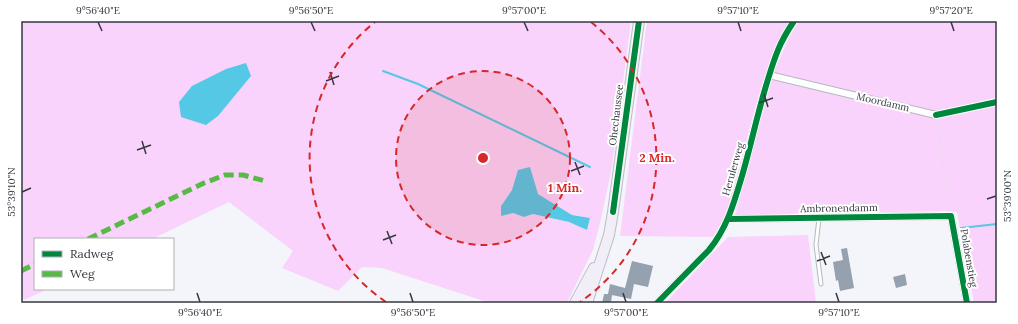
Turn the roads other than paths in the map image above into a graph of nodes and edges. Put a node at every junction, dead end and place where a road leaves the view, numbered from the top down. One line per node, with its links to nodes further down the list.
1 (638, 21): 8 (main road, Ohechaussee)
2 (794, 21): 3 (street, Herulerweg)
3 (769, 75): 4 (street, Moordamm); 7 (street, Herulerweg)
4 (936, 115)
5 (951, 216): 6 (street, Ambronendamm); 13 (street, Polabenstieg)
6 (819, 218): 7 (street, Ambronendamm); 9 (lane)
7 (728, 219): 12 (street, Herulerweg)
8 (602, 254): 10 (main road); 11 (main road)
9 (822, 284)
10 (577, 301)
11 (587, 303)
12 (657, 303)
13 (967, 303)

